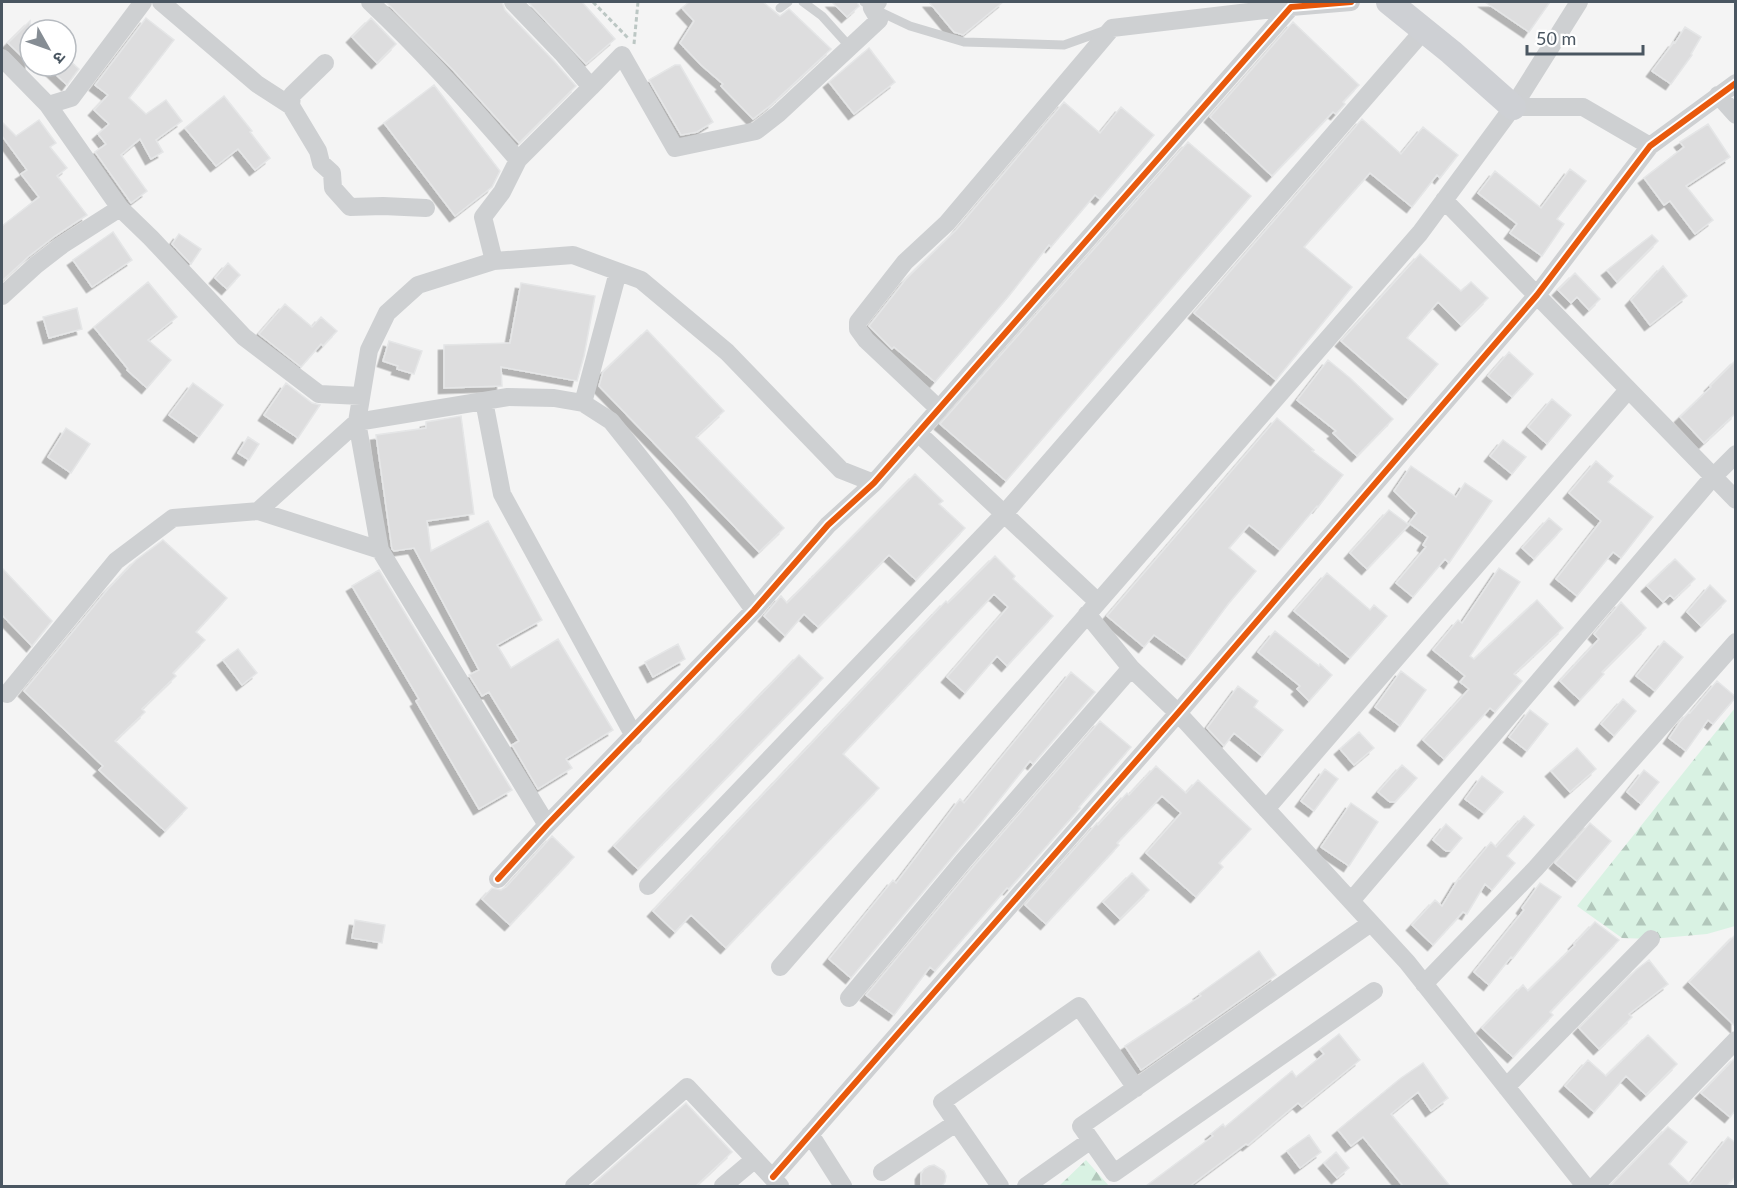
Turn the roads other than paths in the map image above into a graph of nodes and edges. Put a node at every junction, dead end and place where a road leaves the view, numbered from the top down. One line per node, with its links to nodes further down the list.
1 (143, 2): 21 (street)
2 (161, 2): 22 (street)
3 (370, 2): 26 (street)
4 (513, 2): 19 (street)
5 (788, 2): 12 (lane)
6 (803, 2): 15 (lane)
7 (1351, 2): 11 (street)
8 (1389, 2): 14 (street)
9 (1579, 2): 23 (street)
10 (872, 4): 13 (lane); 15 (street)
11 (1292, 7): 13 (street); 38 (street)
12 (780, 8)
13 (1112, 28): 38 (street)
14 (1424, 30): 23 (street); 46 (street)
15 (850, 47): 19 (street)
16 (2, 58): 21 (street)
17 (325, 63): 22 (street)
18 (1736, 83): 20 (street)
19 (591, 87): 26 (street)
20 (1718, 95): 24 (street); 25 (street)
21 (48, 105): 28 (street)
22 (291, 106): 29 (street)
23 (1513, 107): 25 (street); 27 (street)
24 (1736, 115)
25 (1650, 146): 32 (street)
26 (518, 160): 30 (street)
27 (1444, 200): 32 (street); 48 (street)
28 (120, 208): 33 (street); 35 (street)
29 (426, 208)
30 (494, 261): 31 (street); 35 (street)
31 (618, 272): 37 (street); 43 (street)
32 (1537, 295): 34 (street); 53 (street)
33 (2, 296)
34 (1628, 390): 42 (street); 55 (street)
35 (361, 396): 39 (street)
36 (484, 401): 37 (street); 39 (street); 54 (street)
37 (582, 403): 49 (street)
38 (939, 409): 40 (street)
39 (357, 422): 45 (street); 47 (street)
40 (918, 433): 43 (street); 46 (street)
41 (1736, 454): 42 (street)
42 (1713, 477): 44 (street); 59 (street)
43 (874, 483): 49 (street)
44 (1736, 500)
45 (258, 511): 47 (street); 52 (street)
46 (1004, 514): 48 (street); 58 (street)
47 (380, 550): 56 (street)
48 (1093, 608): 51 (street); 62 (street)
49 (754, 610): 54 (street)
50 (1736, 642): 63 (street)
51 (1131, 668): 53 (street); 65 (street)
52 (7, 694)
53 (1178, 713): 55 (street); 70 (street)
54 (634, 736): 56 (street)
55 (1266, 809): 59 (street)
56 (547, 825): 57 (street)
57 (498, 879)
58 (648, 885)
59 (1351, 901): 60 (street)
60 (1371, 923): 63 (street); 68 (street)
61 (1651, 939): 67 (street)
62 (780, 967)
63 (1424, 984): 67 (street)
64 (1374, 991): 71 (street)
65 (849, 998)
66 (1736, 1040): 81 (street)
67 (1506, 1087): 80 (street)
68 (1136, 1088): 69 (street); 71 (street)
69 (956, 1123): 73 (street); 78 (street)
70 (810, 1134): 74 (street); 77 (street)
71 (1091, 1140): 79 (street)
72 (755, 1159): 74 (street); 75 (street); 76 (street)
73 (882, 1172)
74 (777, 1182)
75 (574, 1186)
76 (723, 1186)
77 (843, 1186)
78 (1000, 1186)
79 (1026, 1186)
80 (1585, 1186)
81 (1594, 1186)

